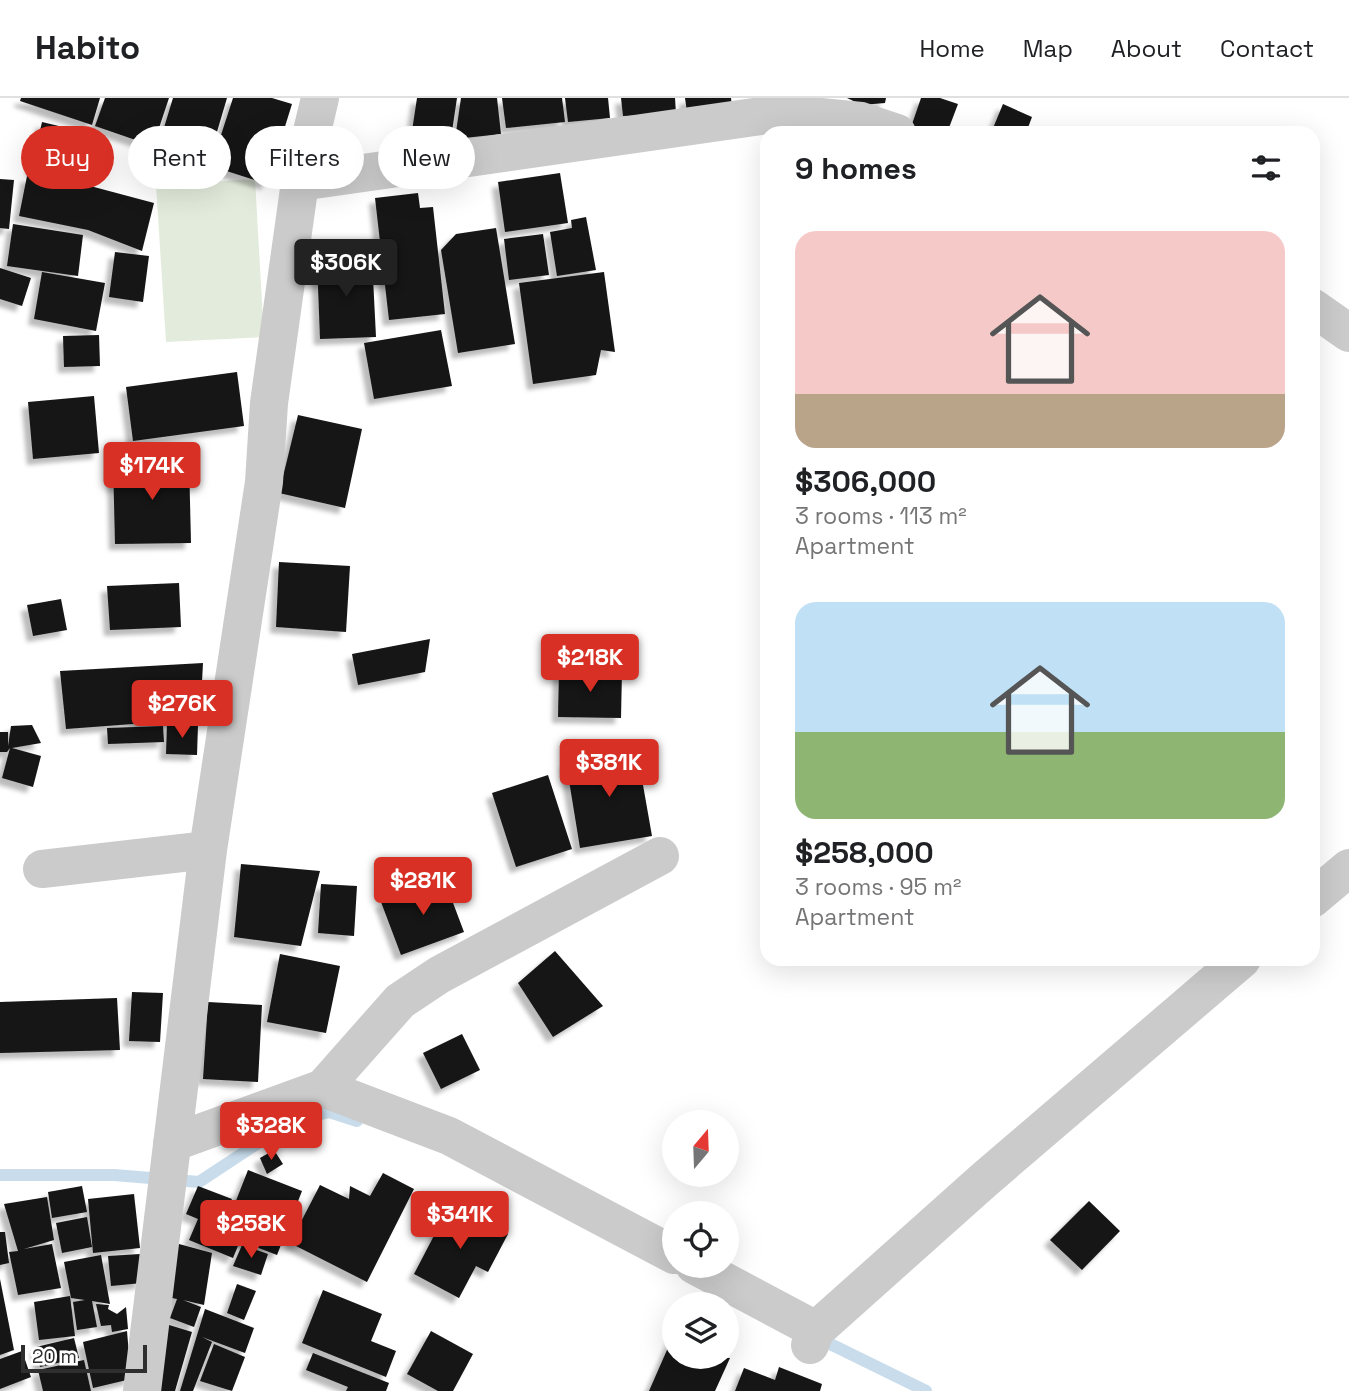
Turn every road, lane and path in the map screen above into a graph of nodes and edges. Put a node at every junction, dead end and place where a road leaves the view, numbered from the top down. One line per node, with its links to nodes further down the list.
1 (320, 98): 2 (street)
2 (313, 126)
3 (876, 126): 4 (street)
4 (364, 173)
5 (299, 189): 8 (street)
6 (1320, 313): 7 (street)
7 (1349, 333)
8 (208, 850): 11 (street); 15 (street)
9 (660, 856): 14 (street)
10 (1349, 868): 12 (street)
11 (42, 869)
12 (1320, 892)
13 (1234, 966): 17 (street)
14 (323, 1088): 15 (street); 16 (street)
15 (172, 1147): 18 (street)
16 (662, 1249)
17 (715, 1278)
18 (142, 1391)

